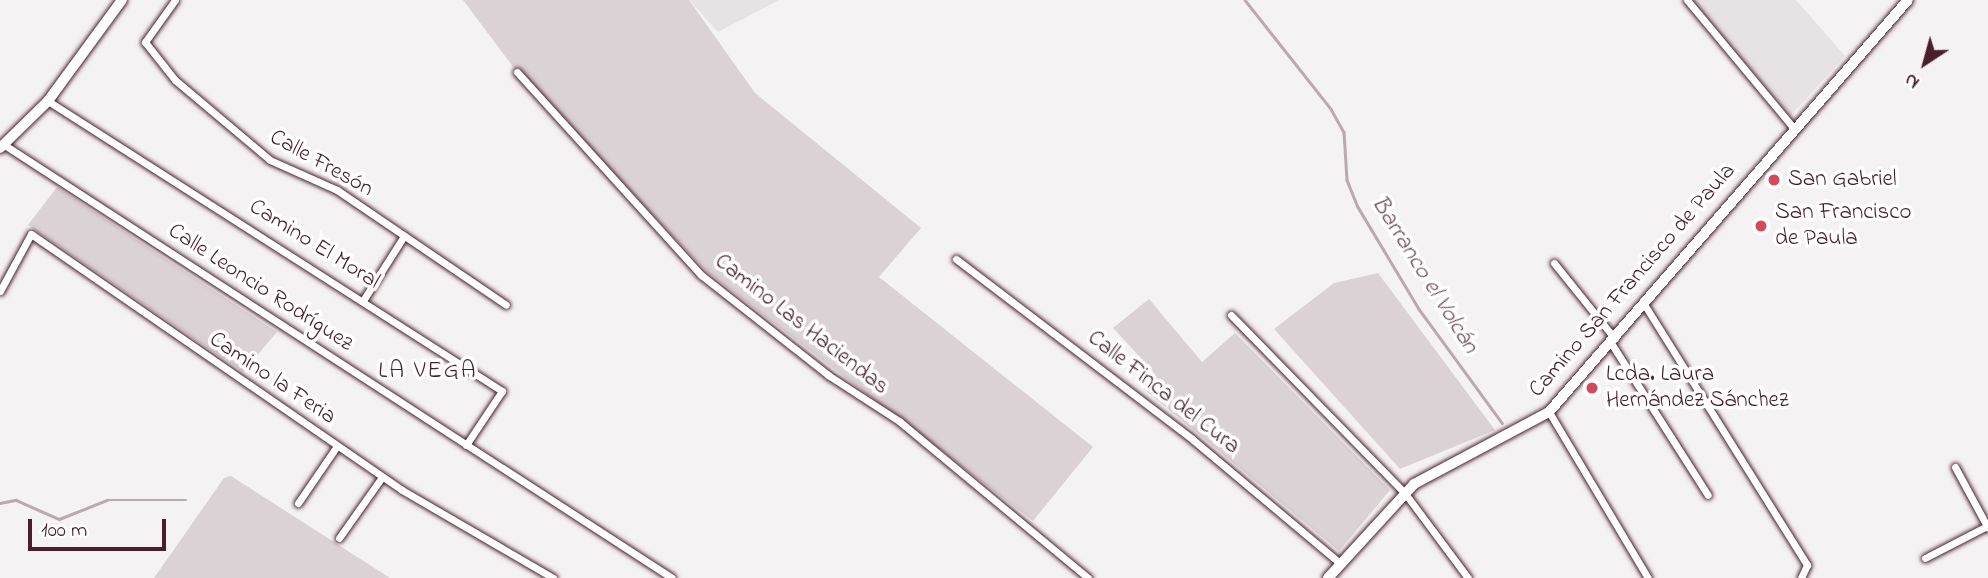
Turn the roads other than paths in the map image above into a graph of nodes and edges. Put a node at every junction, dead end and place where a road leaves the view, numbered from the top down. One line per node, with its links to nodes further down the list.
1 (122, 0): 6 (main road)
2 (176, 0): 9 (street, Calle Fresón)
3 (1687, 0): 7 (street)
4 (1907, 0): 7 (main road, Camino San Francisco de Paula)
5 (517, 72): 32 (street, Camino Las Haciendas)
6 (48, 101): 8 (main road); 13 (street, Camino El Moral)
7 (1793, 127): 15 (main road, Camino San Francisco de Paula)
8 (2, 146): 19 (street, Calle Leoncio Rodríguez)
9 (404, 236): 13 (street); 14 (street, Calle Fresón)
10 (956, 260): 29 (street, Calle Finca del Cura)
11 (1554, 263): 17 (street)
12 (0, 292): 20 (street, Camino la Feria)
13 (364, 299): 19 (street, Camino El Moral)
14 (506, 304)
15 (1644, 304): 17 (main road, Camino San Francisco de Paula); 36 (street)
16 (1231, 315): 23 (street)
17 (1613, 341): 18 (main road, Camino San Francisco de Paula); 24 (street)
18 (1549, 411): 23 (main road, Camino San Francisco de Paula); 35 (street)
19 (466, 445): 31 (street, Calle Leoncio Rodríguez)
20 (337, 446): 22 (street, Camino la Feria); 25 (street)
21 (1955, 467): 26 (street)
22 (382, 477): 27 (street); 30 (street, Camino la Feria)
23 (1404, 492): 29 (main road, Camino San Francisco de Paula); 34 (street)
24 (1708, 495)
25 (298, 503)
26 (1988, 527): 28 (street)
27 (338, 538)
28 (1924, 558)
29 (1340, 564): 33 (main road, Camino San Francisco de Paula)
30 (553, 578)
31 (672, 578)
32 (1088, 578)
33 (1328, 578)
34 (1468, 578)
35 (1648, 578)
36 (1801, 578)

